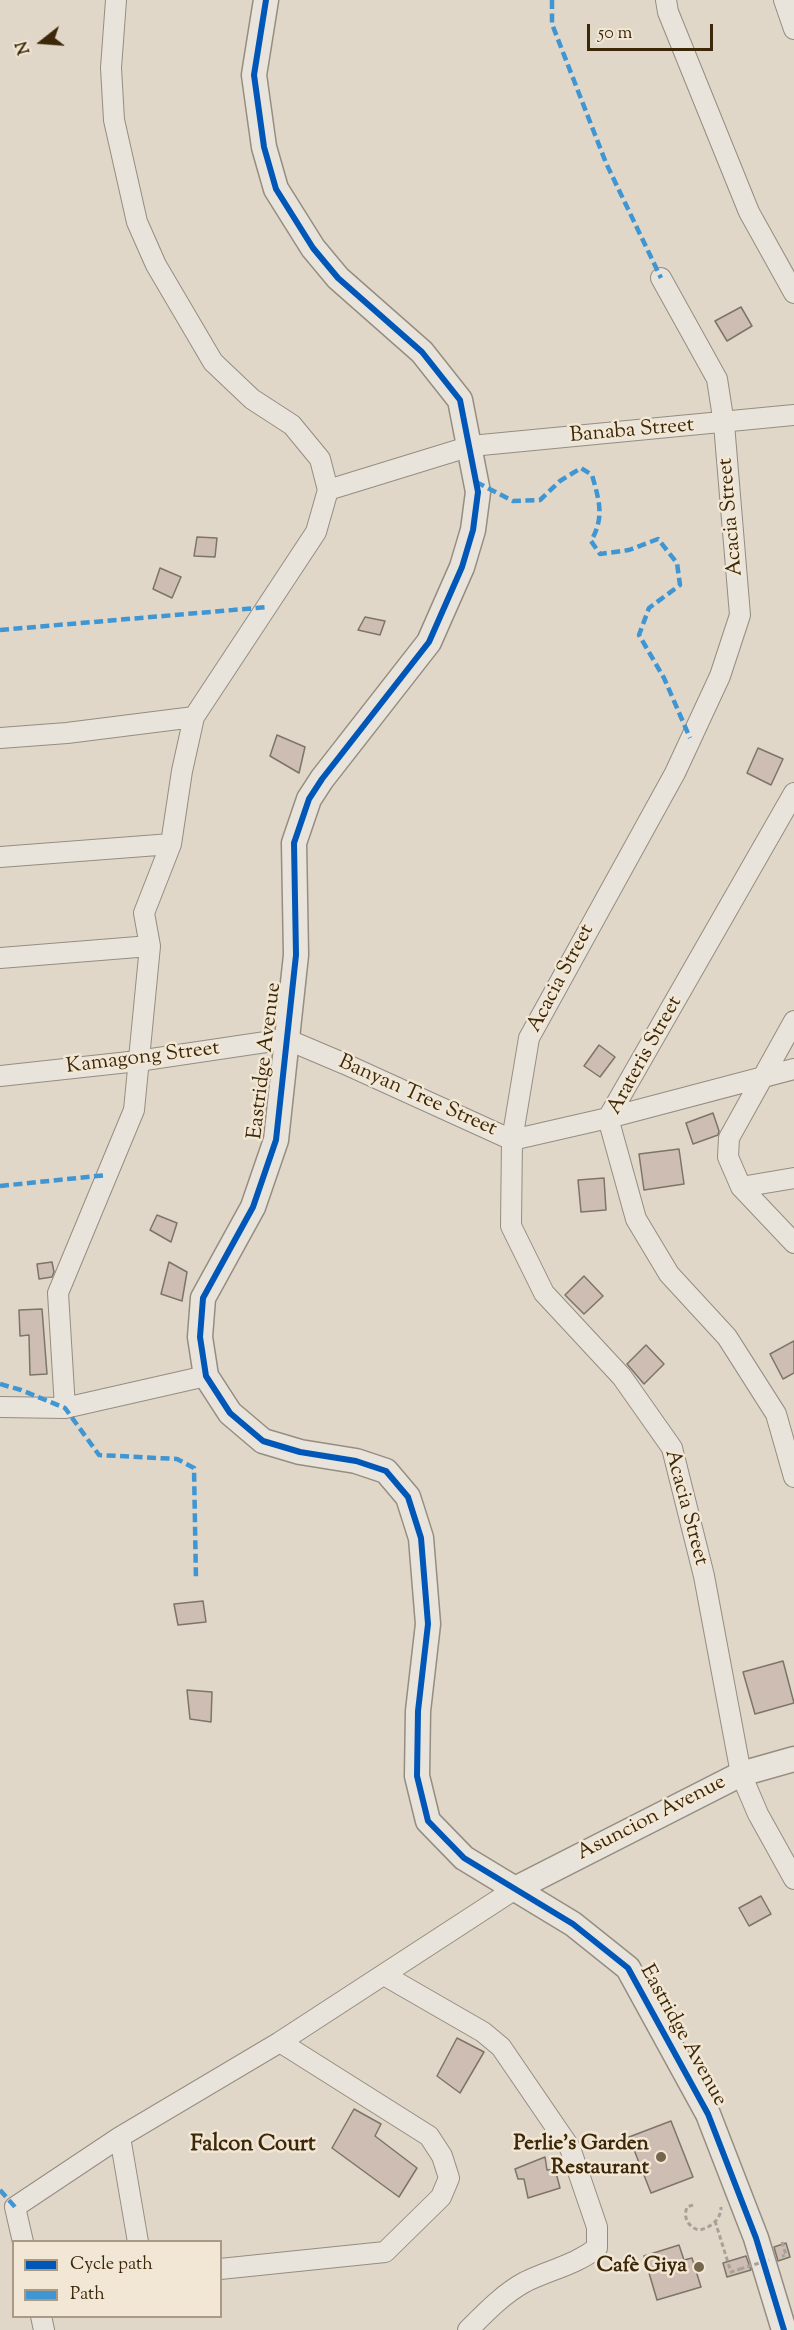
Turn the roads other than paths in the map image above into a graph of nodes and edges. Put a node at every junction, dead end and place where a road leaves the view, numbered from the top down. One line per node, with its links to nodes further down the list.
1 (116, 0): 11 (street)
2 (266, 0): 10 (street, Eastridge Avenue)
3 (666, 0): 7 (street)
4 (784, 0): 5 (street)
5 (794, 29)
6 (661, 278): 9 (street, Acacia Street)
7 (794, 293)
8 (794, 415): 9 (street, Banaba Street)
9 (724, 424): 10 (street, Banaba Street); 26 (street, Acacia Street)
10 (471, 446): 11 (street, Banaba Street); 20 (street, Eastridge Avenue)
11 (328, 490): 12 (street)
12 (194, 717): 13 (street); 15 (street)
13 (0, 738)
14 (794, 794): 25 (street, Arateris Street)
15 (171, 844): 16 (street); 17 (street)
16 (0, 857)
17 (150, 946): 18 (street); 21 (street)
18 (0, 958)
19 (794, 1021): 24 (street)
20 (286, 1039): 21 (street, Kamagong Street); 26 (street, Banyan Tree Street); 30 (street, Eastridge Avenue)
21 (138, 1061): 23 (street, Kamagong Street); 32 (street)
22 (794, 1069): 24 (street, Banyan Tree Street)
23 (0, 1076)
24 (762, 1077): 25 (street, Banyan Tree Street); 28 (street)
25 (608, 1118): 26 (street, Banyan Tree Street); 33 (street, Arateris Street)
26 (512, 1140): 35 (street, Acacia Street)
27 (794, 1178): 28 (street)
28 (741, 1187): 29 (street)
29 (794, 1243)
30 (206, 1376): 32 (street); 37 (street, Eastridge Avenue)
31 (0, 1407): 32 (street)
32 (65, 1408)
33 (794, 1477)
34 (794, 1759): 35 (street, Asuncion Avenue)
35 (741, 1774): 36 (street, Acacia Street); 37 (street, Asuncion Avenue)
36 (794, 1879)
37 (515, 1889): 38 (street); 45 (street, Eastridge Avenue)
38 (384, 1975): 39 (street); 44 (street)
39 (280, 2042): 40 (street); 43 (street)
40 (120, 2137): 41 (street); 42 (street)
41 (23, 2240)
42 (138, 2240)
43 (222, 2269)
44 (468, 2330)
45 (783, 2330)

